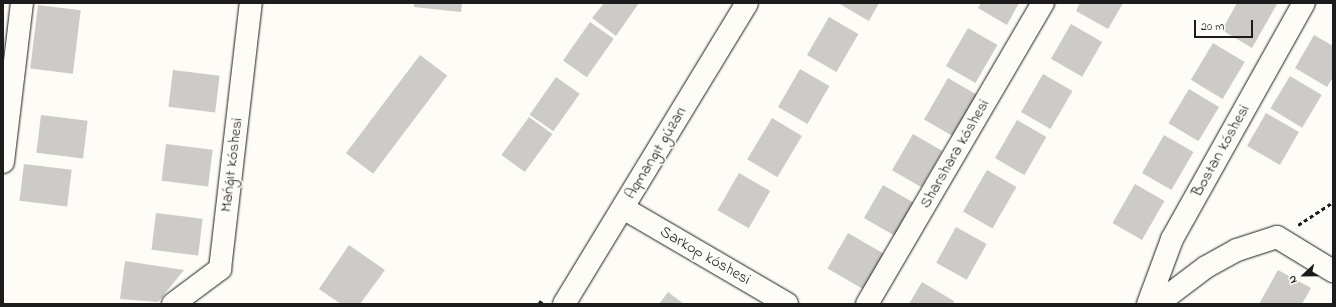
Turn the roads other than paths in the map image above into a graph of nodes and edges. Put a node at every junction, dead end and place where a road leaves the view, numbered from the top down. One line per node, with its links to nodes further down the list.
1 (22, 3): 6 (street)
2 (251, 3): 9 (street, Mańǵıt kóshesi)
3 (748, 3): 7 (street, Aqmangıt gúzarı)
4 (1043, 3): 12 (street, Sharshara kóshesi)
5 (1304, 3): 13 (street, Bostan kóshesi)
6 (3, 162)
7 (623, 208): 10 (street, Aqmangıt gúzarı); 11 (street, Sarkop kóshesi)
8 (1333, 271): 14 (street)
9 (173, 304)
10 (564, 304)
11 (787, 304)
12 (866, 304)
13 (1148, 304)
14 (1157, 304)

